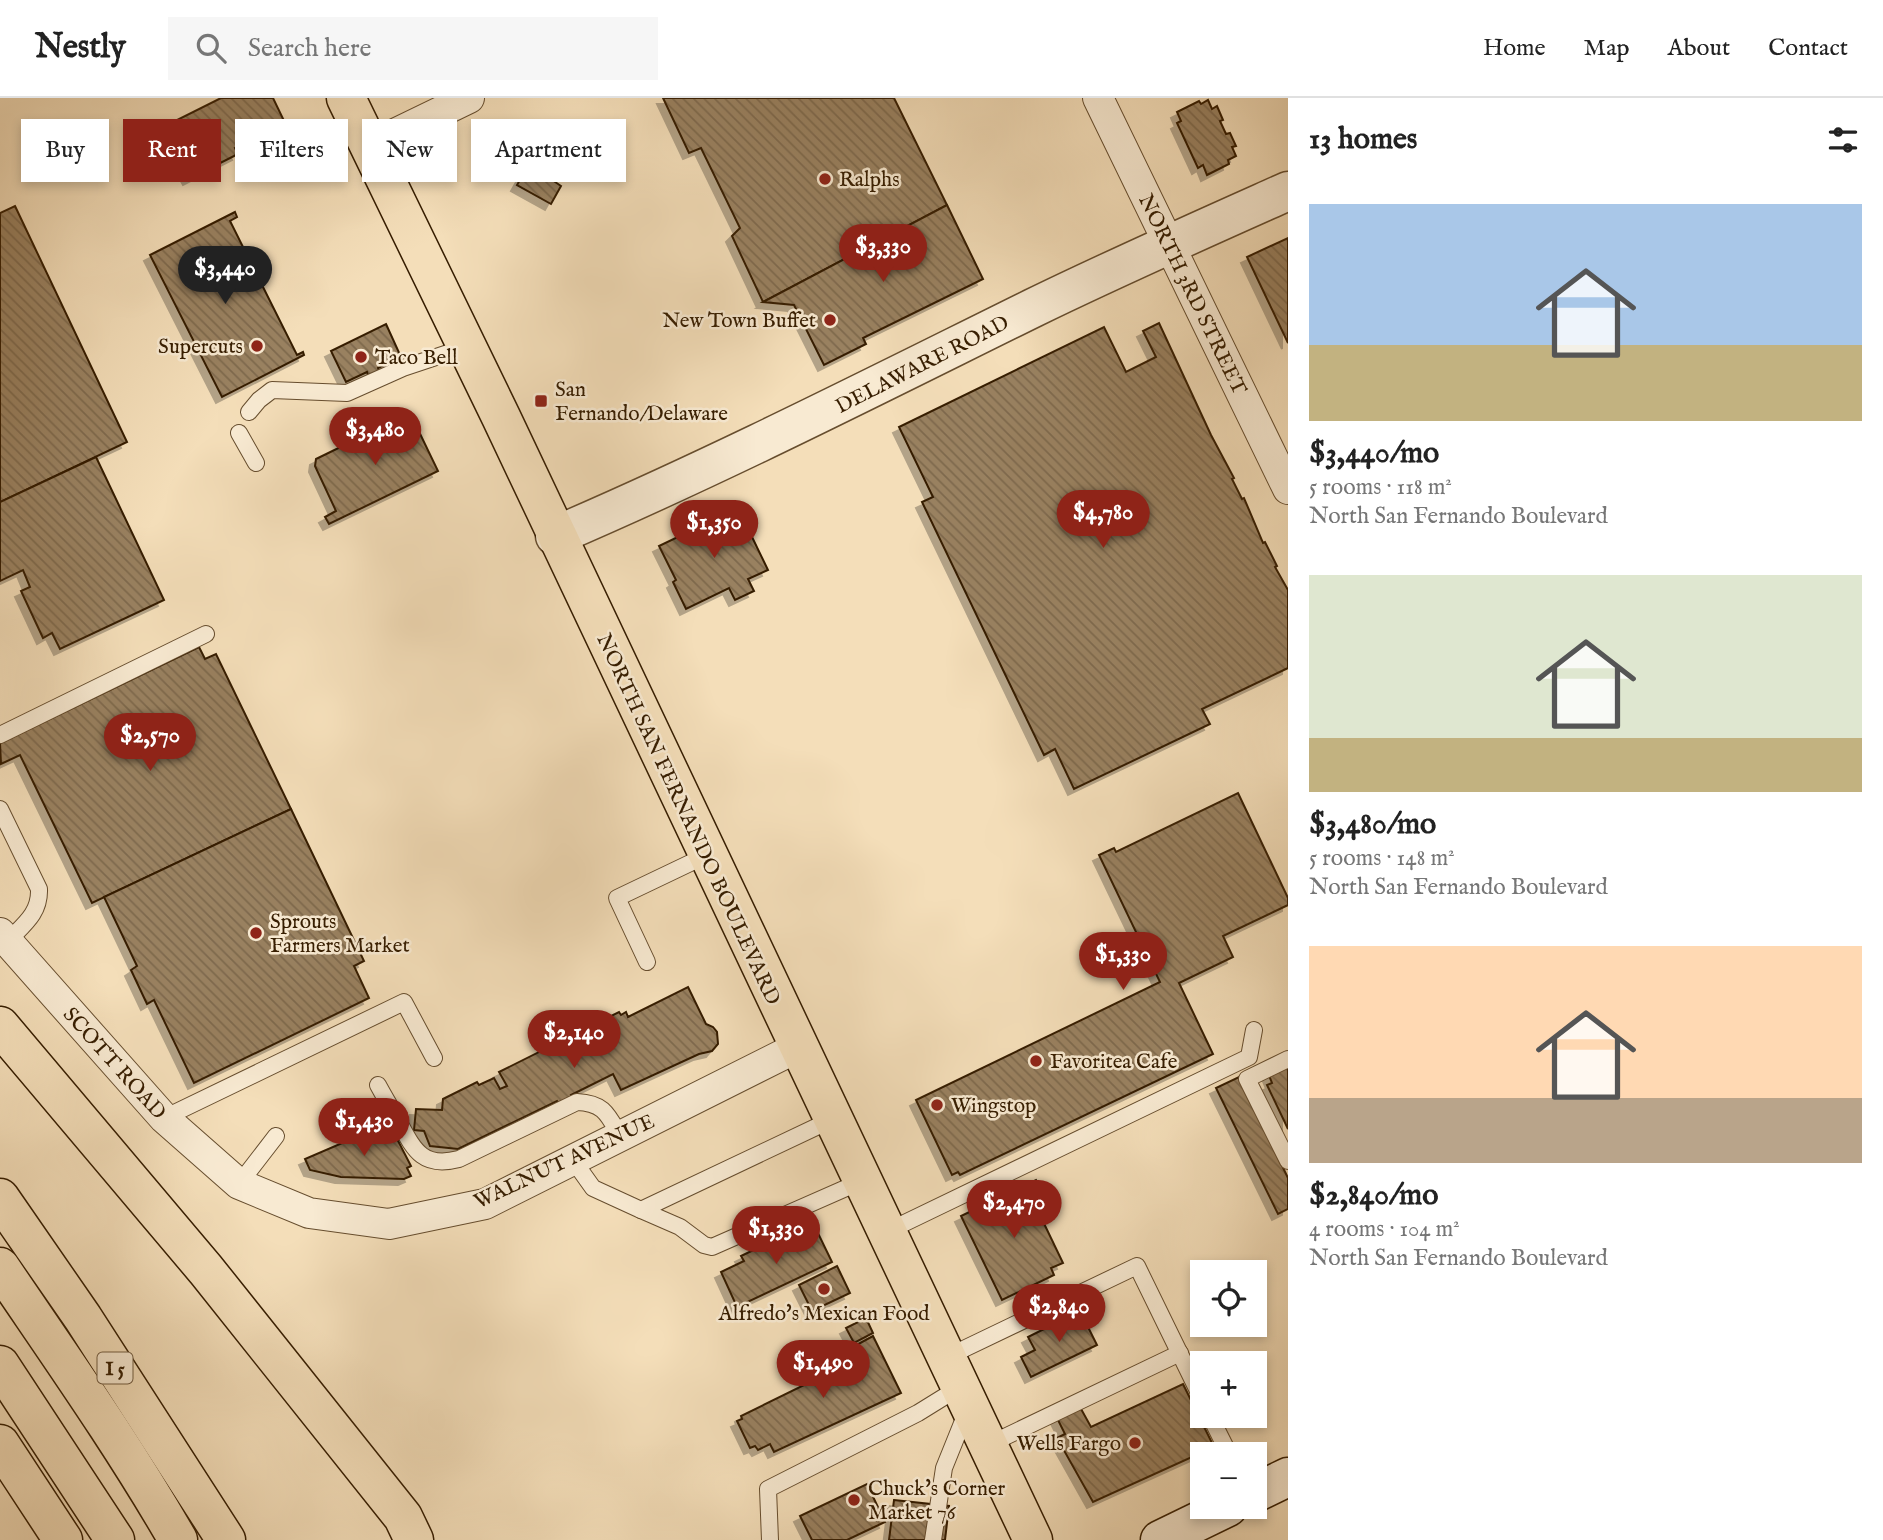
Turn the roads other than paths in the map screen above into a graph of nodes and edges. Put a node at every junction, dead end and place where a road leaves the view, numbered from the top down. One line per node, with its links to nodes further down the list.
1 (346, 98): 5 (main road, NORTH SAN FERNANDO BOULEVARD)
2 (469, 98): 4 (street)
3 (1098, 98): 8 (street, NORTH 3RD STREET)
4 (426, 119)
5 (362, 130)
6 (387, 182): 9 (main road, NORTH SAN FERNANDO BOULEVARD)
7 (1288, 191): 8 (street, DELAWARE ROAD)
8 (1169, 245): 13 (street, NORTH 3RD STREET); 14 (street, DELAWARE ROAD)
9 (466, 347): 10 (lane); 14 (main road, NORTH SAN FERNANDO BOULEVARD)
10 (249, 412)
11 (239, 433): 12 (lane)
12 (256, 463)
13 (1288, 489)
14 (555, 536): 18 (main road, NORTH SAN FERNANDO BOULEVARD)
15 (206, 634): 16 (lane)
16 (0, 735)
17 (0, 809): 19 (lane)
18 (707, 855): 20 (lane); 23 (main road, NORTH SAN FERNANDO BOULEVARD)
19 (4, 937): 27 (street, SCOTT ROAD)
20 (647, 962)
21 (0, 1026): 52 (main road)
22 (1254, 1030): 37 (lane)
23 (797, 1047): 28 (main road, NORTH SAN FERNANDO BOULEVARD); 30 (street, WALNUT AVENUE)
24 (434, 1058): 27 (lane)
25 (1288, 1059): 32 (lane)
26 (378, 1086): 30 (lane)
27 (164, 1118): 34 (street, SCOTT ROAD)
28 (833, 1119): 33 (main road, NORTH SAN FERNANDO BOULEVARD); 36 (lane)
29 (276, 1136): 34 (lane)
30 (620, 1136): 31 (street, WALNUT AVENUE)
31 (573, 1160): 34 (street, WALNUT AVENUE); 36 (lane)
32 (1288, 1161)
33 (862, 1181): 36 (lane); 37 (main road, NORTH SAN FERNANDO BOULEVARD)
34 (239, 1184)
35 (0, 1198): 51 (main road, I 5)
36 (641, 1210)
37 (886, 1232): 42 (main road, NORTH SAN FERNANDO BOULEVARD)
38 (0, 1267): 50 (main road)
39 (1180, 1353): 41 (lane); 42 (lane); 44 (lane)
40 (0, 1365): 49 (main road)
41 (1190, 1374)
42 (959, 1383): 44 (main road, NORTH SAN FERNANDO BOULEVARD); 53 (lane); 54 (lane)
43 (0, 1444): 48 (main road)
44 (988, 1446): 55 (main road, NORTH SAN FERNANDO BOULEVARD)
45 (1288, 1477): 46 (street)
46 (1267, 1487)
47 (1203, 1519): 56 (street)
48 (63, 1540)
49 (115, 1540)
50 (178, 1540)
51 (226, 1540)
52 (414, 1540)
53 (770, 1540)
54 (933, 1540)
55 (1033, 1540)
56 (1160, 1540)

